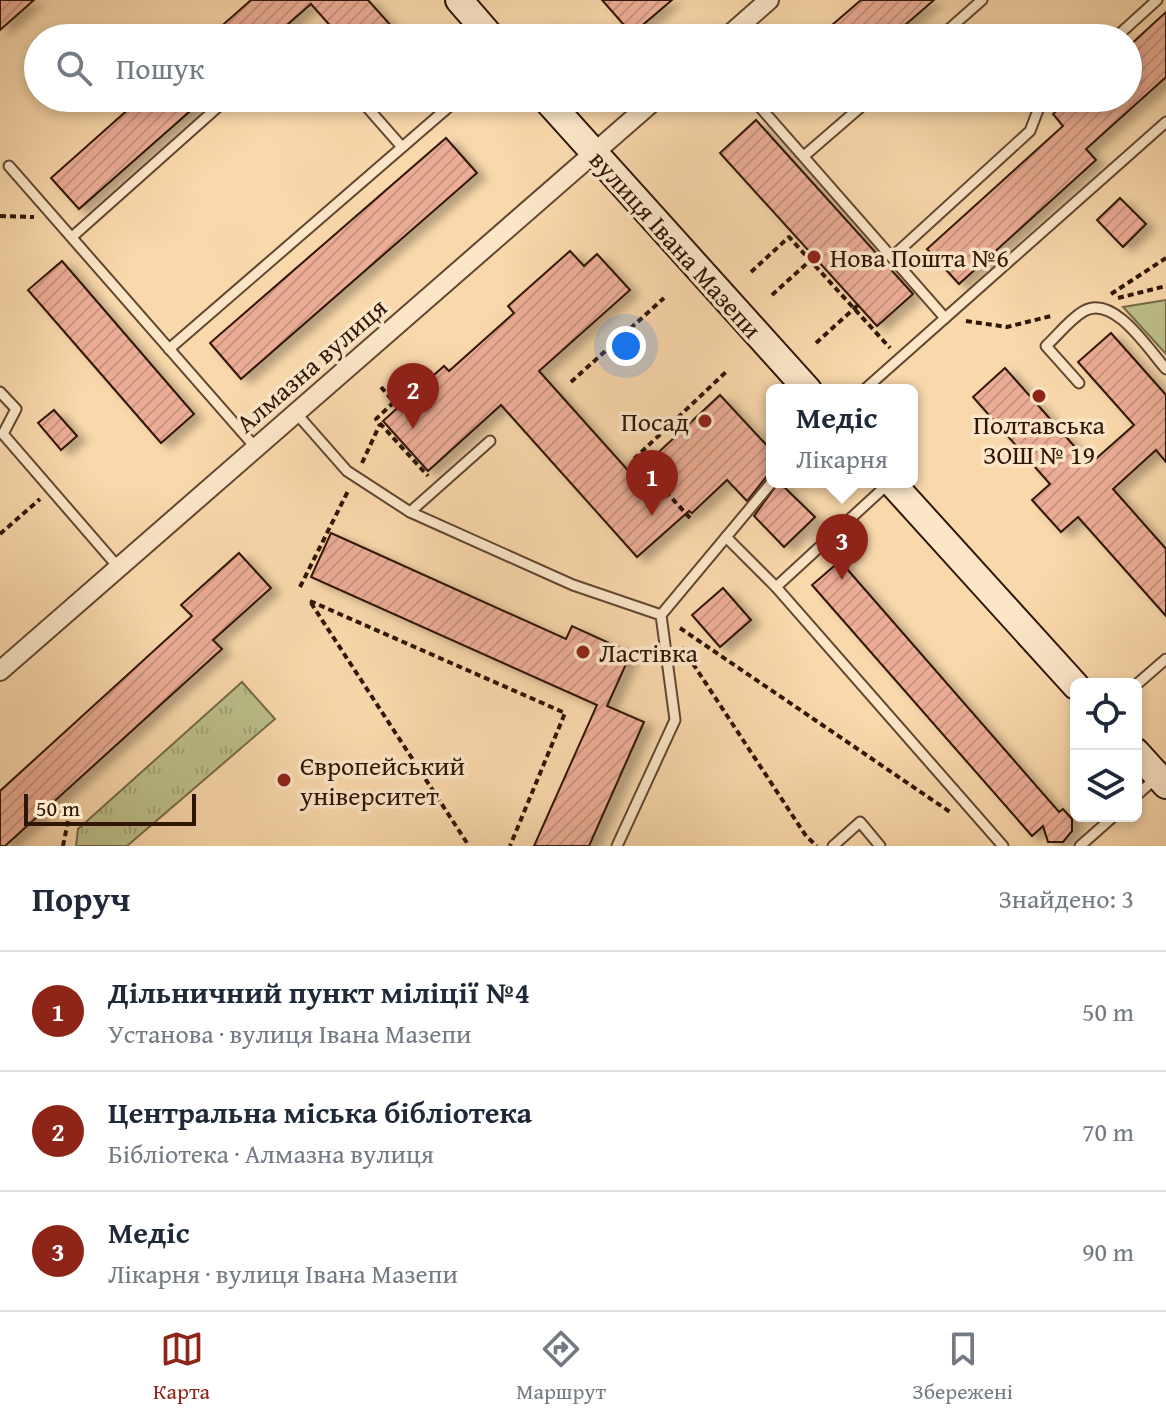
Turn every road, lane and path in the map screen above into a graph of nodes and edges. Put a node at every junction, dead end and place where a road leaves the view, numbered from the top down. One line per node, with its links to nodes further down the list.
1 (459, 0): 5 (main road)
2 (769, 0): 6 (street)
3 (982, 0): 7 (lane)
4 (1157, 0): 8 (lane)
5 (480, 24)
6 (742, 24)
7 (955, 24)
8 (1130, 24)
9 (212, 112): 24 (lane)
10 (371, 112): 18 (lane)
11 (443, 112): 18 (lane)
12 (557, 112): 19 (main road, вулиця Івана Мазепи)
13 (641, 112): 19 (street, Алмазна вулиця)
14 (765, 112): 20 (lane)
15 (855, 112): 20 (lane)
16 (1037, 112): 25 (lane)
17 (1166, 122): 33 (lane)
18 (402, 147): 35 (lane)
19 (593, 153): 41 (main road, вулиця Івана Мазепи); 45 (street, Алмазна вулиця)
20 (804, 156): 25 (lane)
21 (9, 166): 23 (lane)
22 (0, 216): 23 (path)
23 (55, 218): 24 (lane)
24 (72, 237): 35 (lane)
25 (892, 257): 33 (lane)
26 (812, 258): 28 (path); 29 (path); 32 (path)
27 (1166, 258): 30 (path)
28 (751, 272)
29 (772, 295)
30 (1108, 296)
31 (664, 298): 39 (path)
32 (856, 306): 34 (path); 36 (path)
33 (945, 318): 36 (lane)
34 (816, 343)
35 (169, 349): 48 (lane)
36 (899, 358): 42 (lane)
37 (1166, 369): 40 (lane)
38 (728, 370): 56 (path)
39 (571, 382)
40 (1079, 383)
41 (803, 384)
42 (871, 384)
43 (381, 387): 46 (path)
44 (0, 392): 54 (lane)
45 (296, 413): 48 (street, Алмазна вулиця); 49 (lane)
46 (380, 424): 49 (path); 50 (path)
47 (490, 441): 50 (lane)
48 (256, 448): 59 (street, Алмазна вулиця)
49 (355, 476): 55 (lane); 60 (path)
50 (438, 488): 55 (lane)
51 (767, 488): 58 (lane)
52 (884, 488): 61 (lane)
53 (896, 488): 65 (main road)
54 (51, 489): 57 (path); 59 (lane)
55 (410, 512): 62 (lane)
56 (690, 518)
57 (0, 534)
58 (726, 537): 61 (lane); 62 (lane)
59 (119, 568): 64 (street, Алмазна вулиця)
60 (300, 587)
61 (776, 587): 80 (lane)
62 (661, 615): 70 (path); 76 (lane); 77 (path)
63 (1165, 661): 66 (lane)
64 (0, 671)
65 (1070, 679)
66 (1142, 680)
67 (1142, 758): 68 (main road)
68 (1162, 780): 69 (lane)
69 (1142, 792)
70 (960, 819)
71 (68, 821): 73 (path)
72 (1107, 822): 81 (lane)
73 (63, 846)
74 (469, 846): 75 (path)
75 (510, 846)
76 (617, 846)
77 (817, 846)
78 (833, 846): 79 (lane)
79 (880, 846)
80 (1003, 846)
81 (1080, 846)

